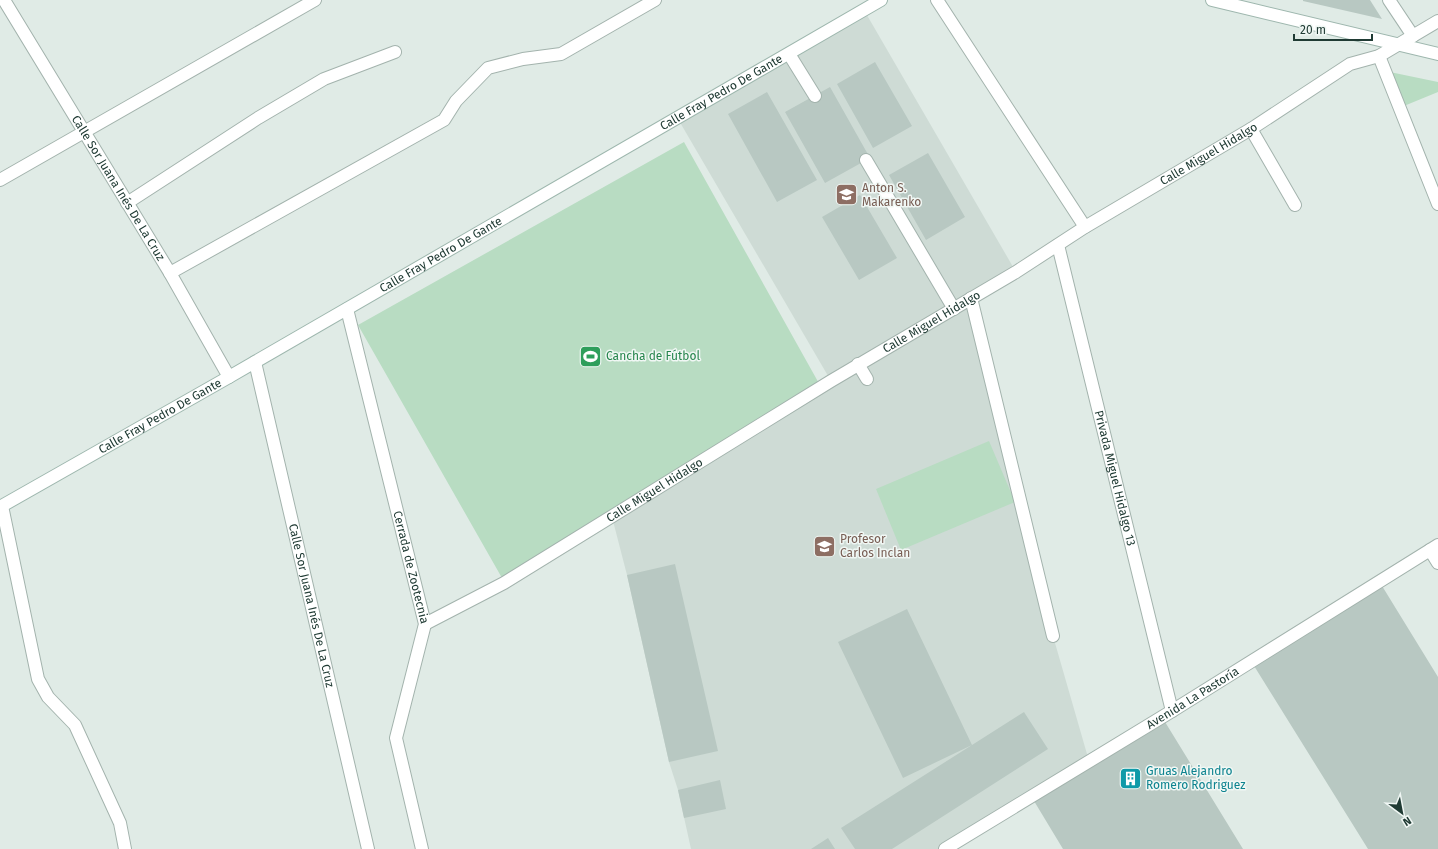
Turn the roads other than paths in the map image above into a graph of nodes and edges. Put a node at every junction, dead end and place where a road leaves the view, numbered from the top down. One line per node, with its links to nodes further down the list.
1 (4, 0): 17 (street, Calle Sor Juana Inés De La Cruz)
2 (316, 0): 17 (street)
3 (655, 0): 25 (street)
4 (881, 0): 12 (street, Calle Fray Pedro De Gante)
5 (937, 0): 23 (street)
6 (1212, 0): 10 (street)
7 (1389, 0): 9 (street)
8 (1438, 21): 9 (street, Calle Miguel Hidalgo)
9 (1412, 36): 10 (street, Calle Miguel Hidalgo)
10 (1398, 45): 13 (street); 14 (street, Calle Miguel Hidalgo)
11 (395, 52): 20 (street)
12 (789, 54): 15 (street); 27 (street, Calle Fray Pedro De Gante)
13 (1438, 54)
14 (1379, 56): 16 (street, Calle Miguel Hidalgo); 21 (street)
15 (815, 96)
16 (1251, 129): 22 (street); 23 (street, Calle Miguel Hidalgo)
17 (84, 133): 19 (street); 20 (street, Calle Sor Juana Inés De La Cruz)
18 (866, 160): 28 (street)
19 (0, 180)
20 (127, 203): 25 (street, Calle Sor Juana Inés De La Cruz)
21 (1438, 204)
22 (1295, 205)
23 (1085, 227): 24 (street, Calle Miguel Hidalgo)
24 (1058, 245): 26 (street, Calle Miguel Hidalgo); 38 (street, Privada Miguel Hidalgo 13)
25 (170, 273): 31 (street, Calle Sor Juana Inés De La Cruz)
26 (972, 298): 28 (street, Calle Miguel Hidalgo); 37 (street)
27 (347, 309): 29 (street, Calle Fray Pedro De Gante); 36 (street, Cerrada de Zootecnia)
28 (954, 309): 30 (street, Calle Miguel Hidalgo)
29 (255, 362): 31 (street, Calle Fray Pedro De Gante); 41 (street, Calle Sor Juana Inés De La Cruz)
30 (858, 364): 32 (street); 36 (street, Calle Miguel Hidalgo)
31 (229, 377): 33 (street, Calle Fray Pedro De Gante)
32 (867, 379)
33 (1, 506): 40 (street)
34 (1434, 547): 35 (street); 38 (street, Avenida La Pastoría)
35 (1438, 563)
36 (425, 624): 42 (street, Cerrada de Zootecnia)
37 (1054, 636)
38 (1172, 711): 39 (street, Avenida La Pastoría)
39 (949, 848)
40 (125, 849)
41 (368, 849)
42 (422, 849)

